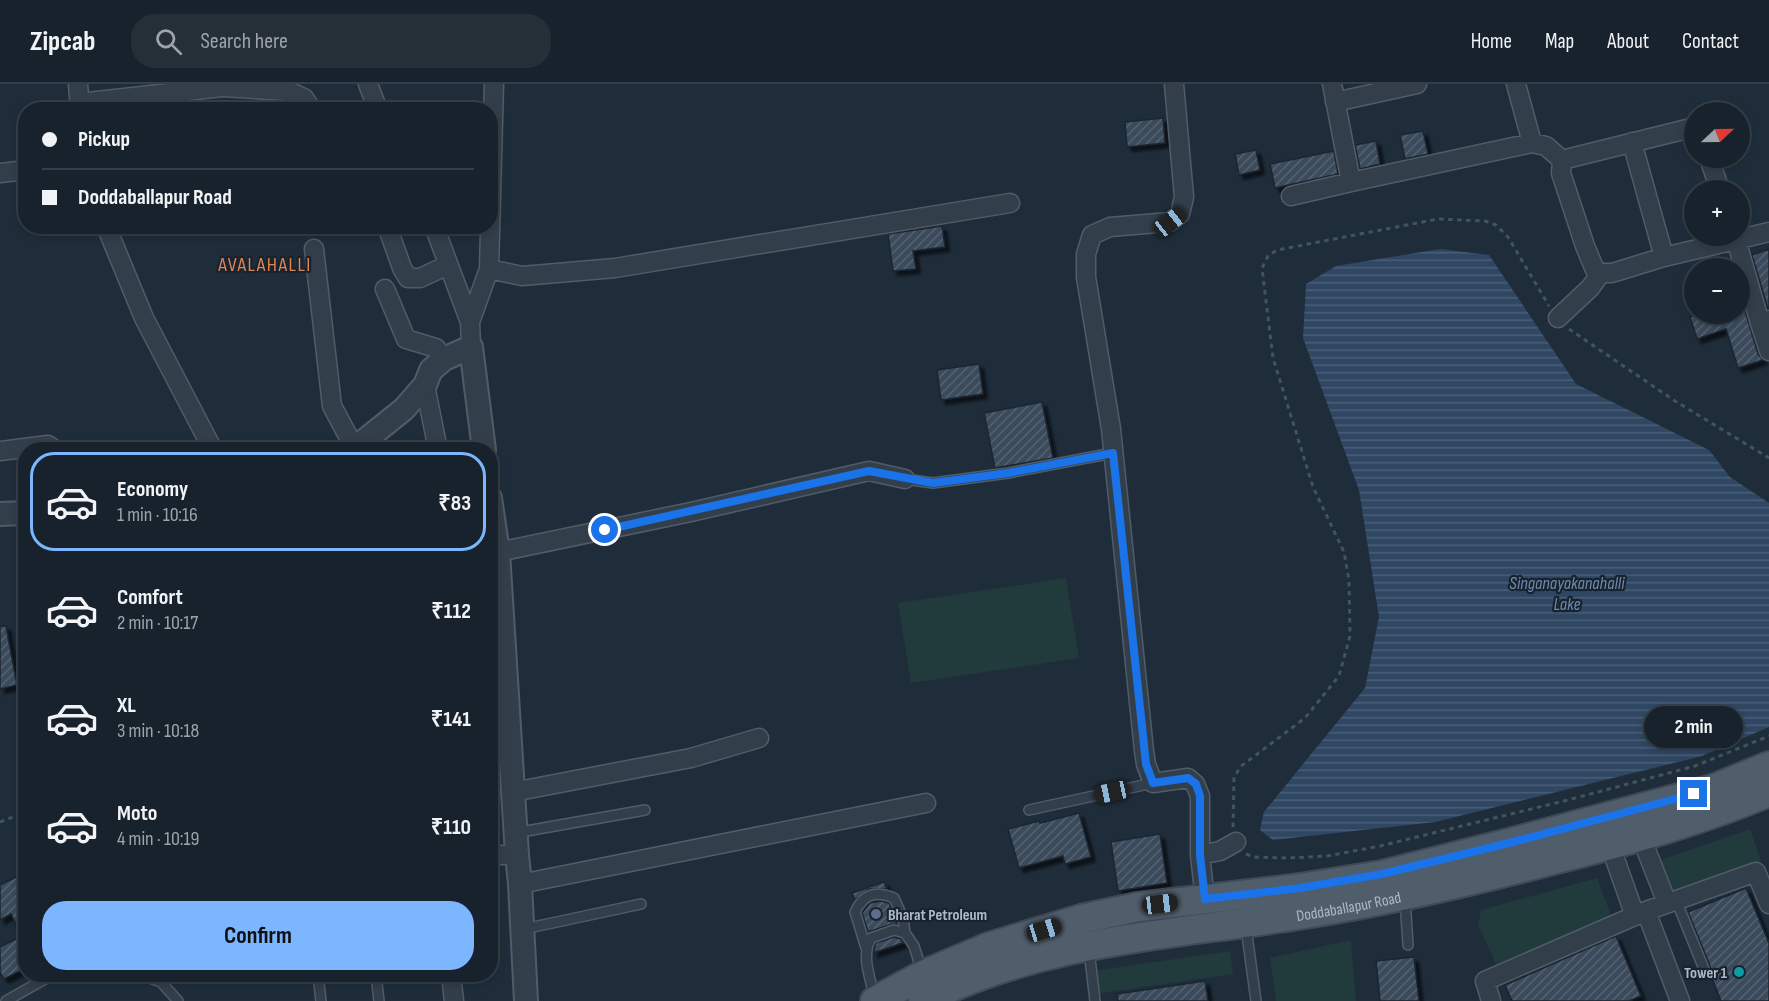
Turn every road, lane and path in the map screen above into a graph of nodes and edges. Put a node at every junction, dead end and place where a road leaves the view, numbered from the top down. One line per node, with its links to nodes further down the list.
1 (78, 84): 9 (street)
2 (368, 84): 12 (street)
3 (494, 84): 13 (street)
4 (1174, 84): 51 (street)
5 (1417, 84): 8 (street)
6 (1516, 84): 16 (street)
7 (212, 86): 10 (street); 11 (street)
8 (1333, 93): 20 (street)
9 (80, 102)
10 (106, 102)
11 (307, 102)
12 (375, 102)
13 (493, 102)
14 (1684, 130): 15 (street)
15 (1632, 142): 17 (street); 32 (street)
16 (1532, 143): 17 (street); 20 (street)
17 (1562, 159): 35 (street)
18 (18, 171): 19 (street)
19 (0, 173)
20 (1351, 182): 21 (street)
21 (1291, 196)
22 (1010, 203): 34 (street)
23 (1769, 232): 28 (street)
24 (109, 234): 44 (street)
25 (390, 234): 33 (street)
26 (437, 234): 33 (street)
27 (490, 234): 34 (street)
28 (1750, 235)
29 (1706, 246): 32 (street)
30 (1739, 246): 39 (street)
31 (314, 249): 45 (street)
32 (1664, 257): 35 (street)
33 (448, 266): 38 (street)
34 (489, 269): 38 (street)
35 (1601, 273): 37 (street)
36 (385, 289): 42 (street)
37 (1557, 318): 52 (path); 69 (path)
38 (470, 322): 40 (street)
39 (1765, 322): 41 (street)
40 (471, 347): 42 (street); 48 (street)
41 (1769, 351)
42 (444, 359): 43 (street)
43 (425, 385): 46 (street); 47 (street)
44 (209, 442)
45 (350, 442)
46 (363, 442)
47 (436, 442)
48 (483, 442)
49 (18, 449): 50 (street)
50 (0, 451)
51 (1113, 453): 53 (lane); 60 (street)
52 (1769, 458)
53 (905, 479): 56 (street)
54 (0, 513): 55 (street)
55 (18, 513)
56 (498, 552): 61 (street)
57 (1769, 736): 69 (path)
58 (759, 738): 61 (street)
59 (1769, 765): 76 (main road, Doddaballapur Road)
60 (1153, 783): 65 (lane); 73 (street)
61 (513, 792): 70 (street)
62 (1769, 792): 68 (main road, Doddaballapur Road)
63 (926, 803): 74 (street)
64 (645, 810): 70 (lane)
65 (1029, 810)
66 (18, 815): 67 (path)
67 (0, 822)
68 (1641, 837): 71 (main road, Doddaballapur Road); 77 (street)
69 (1236, 842): 73 (street)
70 (516, 844): 72 (street); 74 (street)
71 (1611, 845): 75 (main road, Doddaballapur Road); 80 (street)
72 (498, 852)
73 (1200, 855): 76 (street)
74 (520, 884): 82 (street)
75 (1405, 895): 81 (main road, Doddaballapur Road); 85 (lane)
76 (1205, 899): 93 (main road, Doddaballapur Road)
77 (1672, 902): 79 (street); 80 (street); 87 (lane)
78 (641, 904): 82 (lane)
79 (1769, 904)
80 (1640, 913): 103 (street); 104 (street)
81 (1245, 922): 84 (main road, Doddaballapur Road); 102 (lane)
82 (521, 930): 99 (street)
83 (905, 933): 86 (lane); 86 (lane); 93 (lane)
84 (1088, 945): 93 (main road, Doddaballapur Road); 101 (lane)
85 (1408, 945)
86 (866, 948): 100 (lane)
87 (1704, 969)
88 (40, 982): 94 (lane)
89 (160, 982): 95 (lane)
90 (319, 982): 96 (lane)
91 (377, 982): 97 (lane)
92 (452, 982): 98 (street)
93 (923, 988): 100 (main road, Doddaballapur Road)
94 (6, 1001)
95 (178, 1001)
96 (321, 1001)
97 (379, 1001)
98 (454, 1001)
99 (526, 1001)
100 (875, 1001)
101 (1095, 1001)
102 (1256, 1001)
103 (1491, 1001)
104 (1680, 1001)

